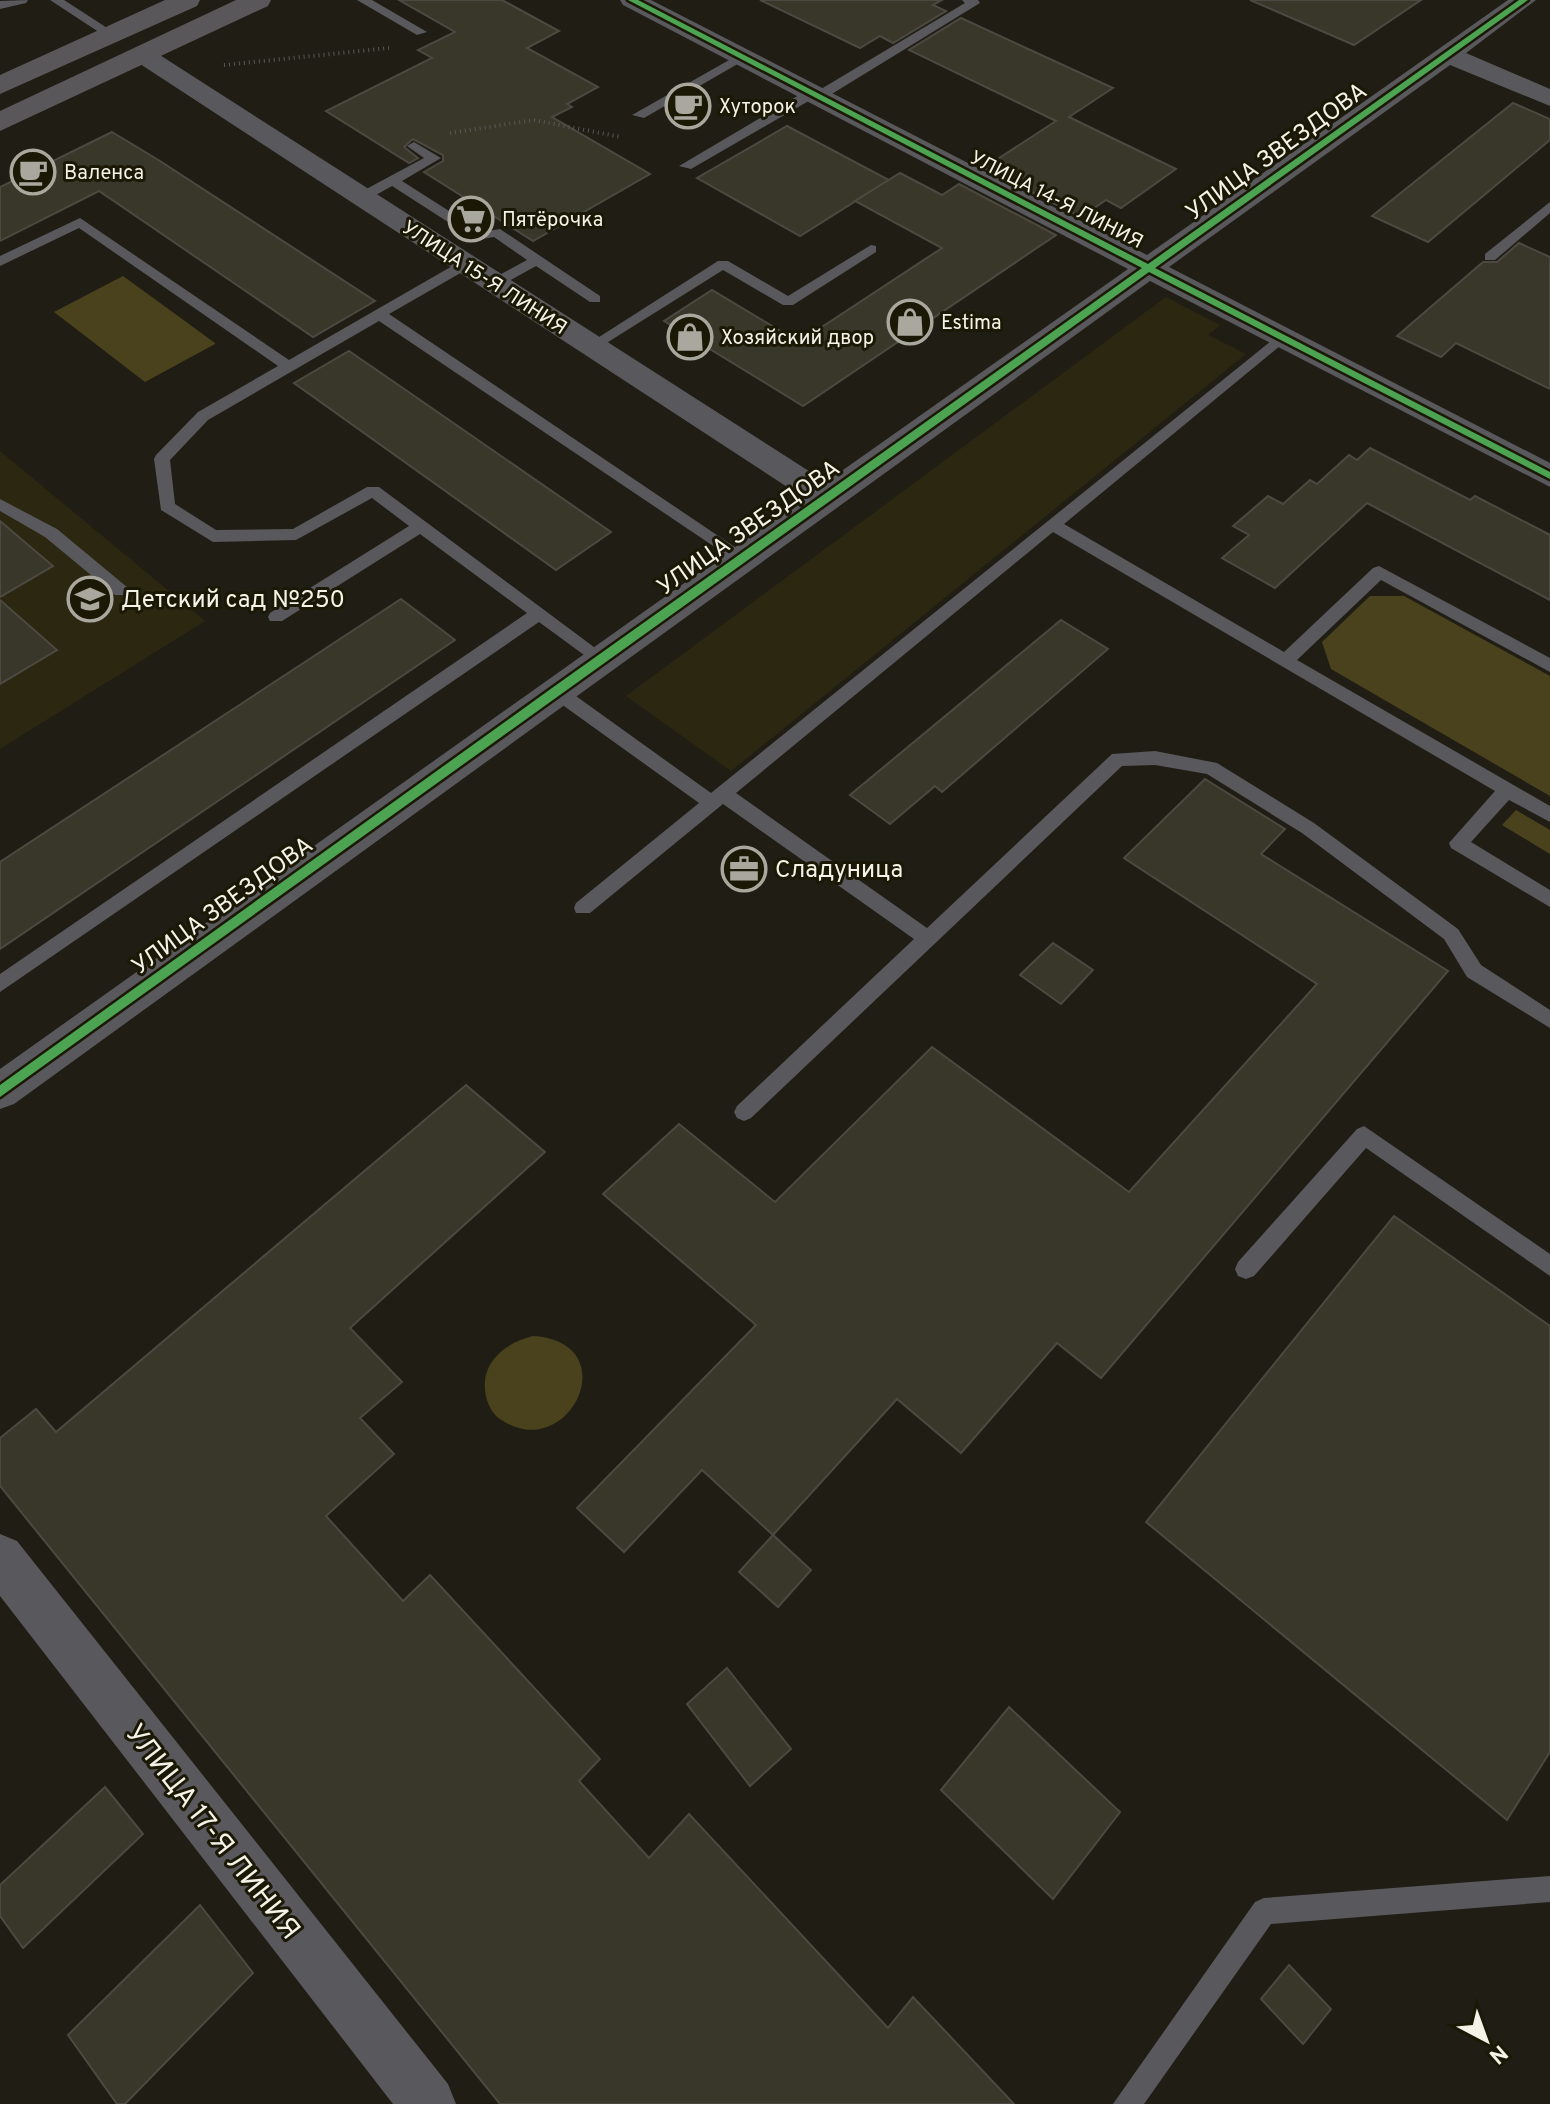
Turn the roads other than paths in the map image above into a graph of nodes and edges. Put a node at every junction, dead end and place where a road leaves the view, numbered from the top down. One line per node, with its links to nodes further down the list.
1 (22, 0): 9 (lane)
2 (56, 0): 11 (lane)
3 (187, 0): 11 (main road)
4 (258, 0): 12 (main road)
5 (363, 0): 10 (lane)
6 (632, 0): 14 (street, УЛИЦА 14-Я ЛИНИЯ)
7 (968, 0): 16 (lane)
8 (1524, 0): 13 (street, УЛИЦА ЗВЕЗДОВА)
9 (0, 5)
10 (421, 32)
11 (112, 35): 15 (main road)
12 (143, 55): 19 (main road); 23 (street, УЛИЦА 15-Я ЛИНИЯ)
13 (1449, 55): 17 (street); 30 (street, УЛИЦА ЗВЕЗДОВА)
14 (742, 58): 16 (street, УЛИЦА 14-Я ЛИНИЯ); 18 (lane)
15 (0, 86)
16 (814, 95): 21 (lane); 30 (street, УЛИЦА 14-Я ЛИНИЯ)
17 (1550, 98)
18 (639, 115)
19 (0, 122)
20 (414, 146): 22 (lane)
21 (686, 166)
22 (393, 181): 23 (lane); 27 (lane)
23 (362, 197): 29 (street, УЛИЦА 15-Я ЛИНИЯ)
24 (1550, 206): 26 (lane)
25 (871, 249): 35 (lane)
26 (1490, 257)
27 (537, 260): 31 (lane); 32 (lane)
28 (0, 262): 36 (lane)
29 (466, 264): 31 (street, УЛИЦА 15-Я ЛИНИЯ); 33 (lane)
30 (1149, 269): 34 (street, УЛИЦА 14-Я ЛИНИЯ); 38 (street, УЛИЦА ЗВЕЗДОВА)
31 (495, 283): 35 (street, УЛИЦА 15-Я ЛИНИЯ)
32 (595, 299)
33 (379, 314): 36 (lane); 42 (lane)
34 (1281, 338): 37 (street, УЛИЦА 14-Я ЛИНИЯ); 40 (lane)
35 (592, 346): 38 (street, УЛИЦА 15-Я ЛИНИЯ)
36 (287, 366): 41 (lane)
37 (1550, 476)
38 (828, 498): 42 (street, УЛИЦА ЗВЕЗДОВА)
39 (0, 504): 43 (lane)
40 (1053, 525): 47 (lane); 51 (lane)
41 (420, 526): 44 (lane); 45 (lane)
42 (743, 558): 46 (street, УЛИЦА ЗВЕЗДОВА)
43 (121, 591)
44 (539, 613): 46 (lane); 56 (lane)
45 (276, 617)
46 (601, 659): 49 (street, УЛИЦА ЗВЕЗДОВА)
47 (1285, 661): 48 (lane); 50 (lane)
48 (1550, 666)
49 (556, 691): 51 (lane); 58 (street, УЛИЦА ЗВЕЗДОВА)
50 (1507, 790): 52 (lane); 53 (lane)
51 (718, 799): 54 (lane); 55 (lane)
52 (1550, 815)
53 (1550, 899)
54 (583, 908)
55 (928, 939): 57 (lane); 59 (lane)
56 (0, 984)
57 (1550, 1020)
58 (0, 1092)
59 (744, 1112)
60 (1550, 1266): 61 (lane)
61 (1246, 1269)
62 (0, 1558): 64 (street, УЛИЦА 17-Я ЛИНИЯ)
63 (1550, 1889): 65 (lane)
64 (428, 2104)
65 (1127, 2104)

